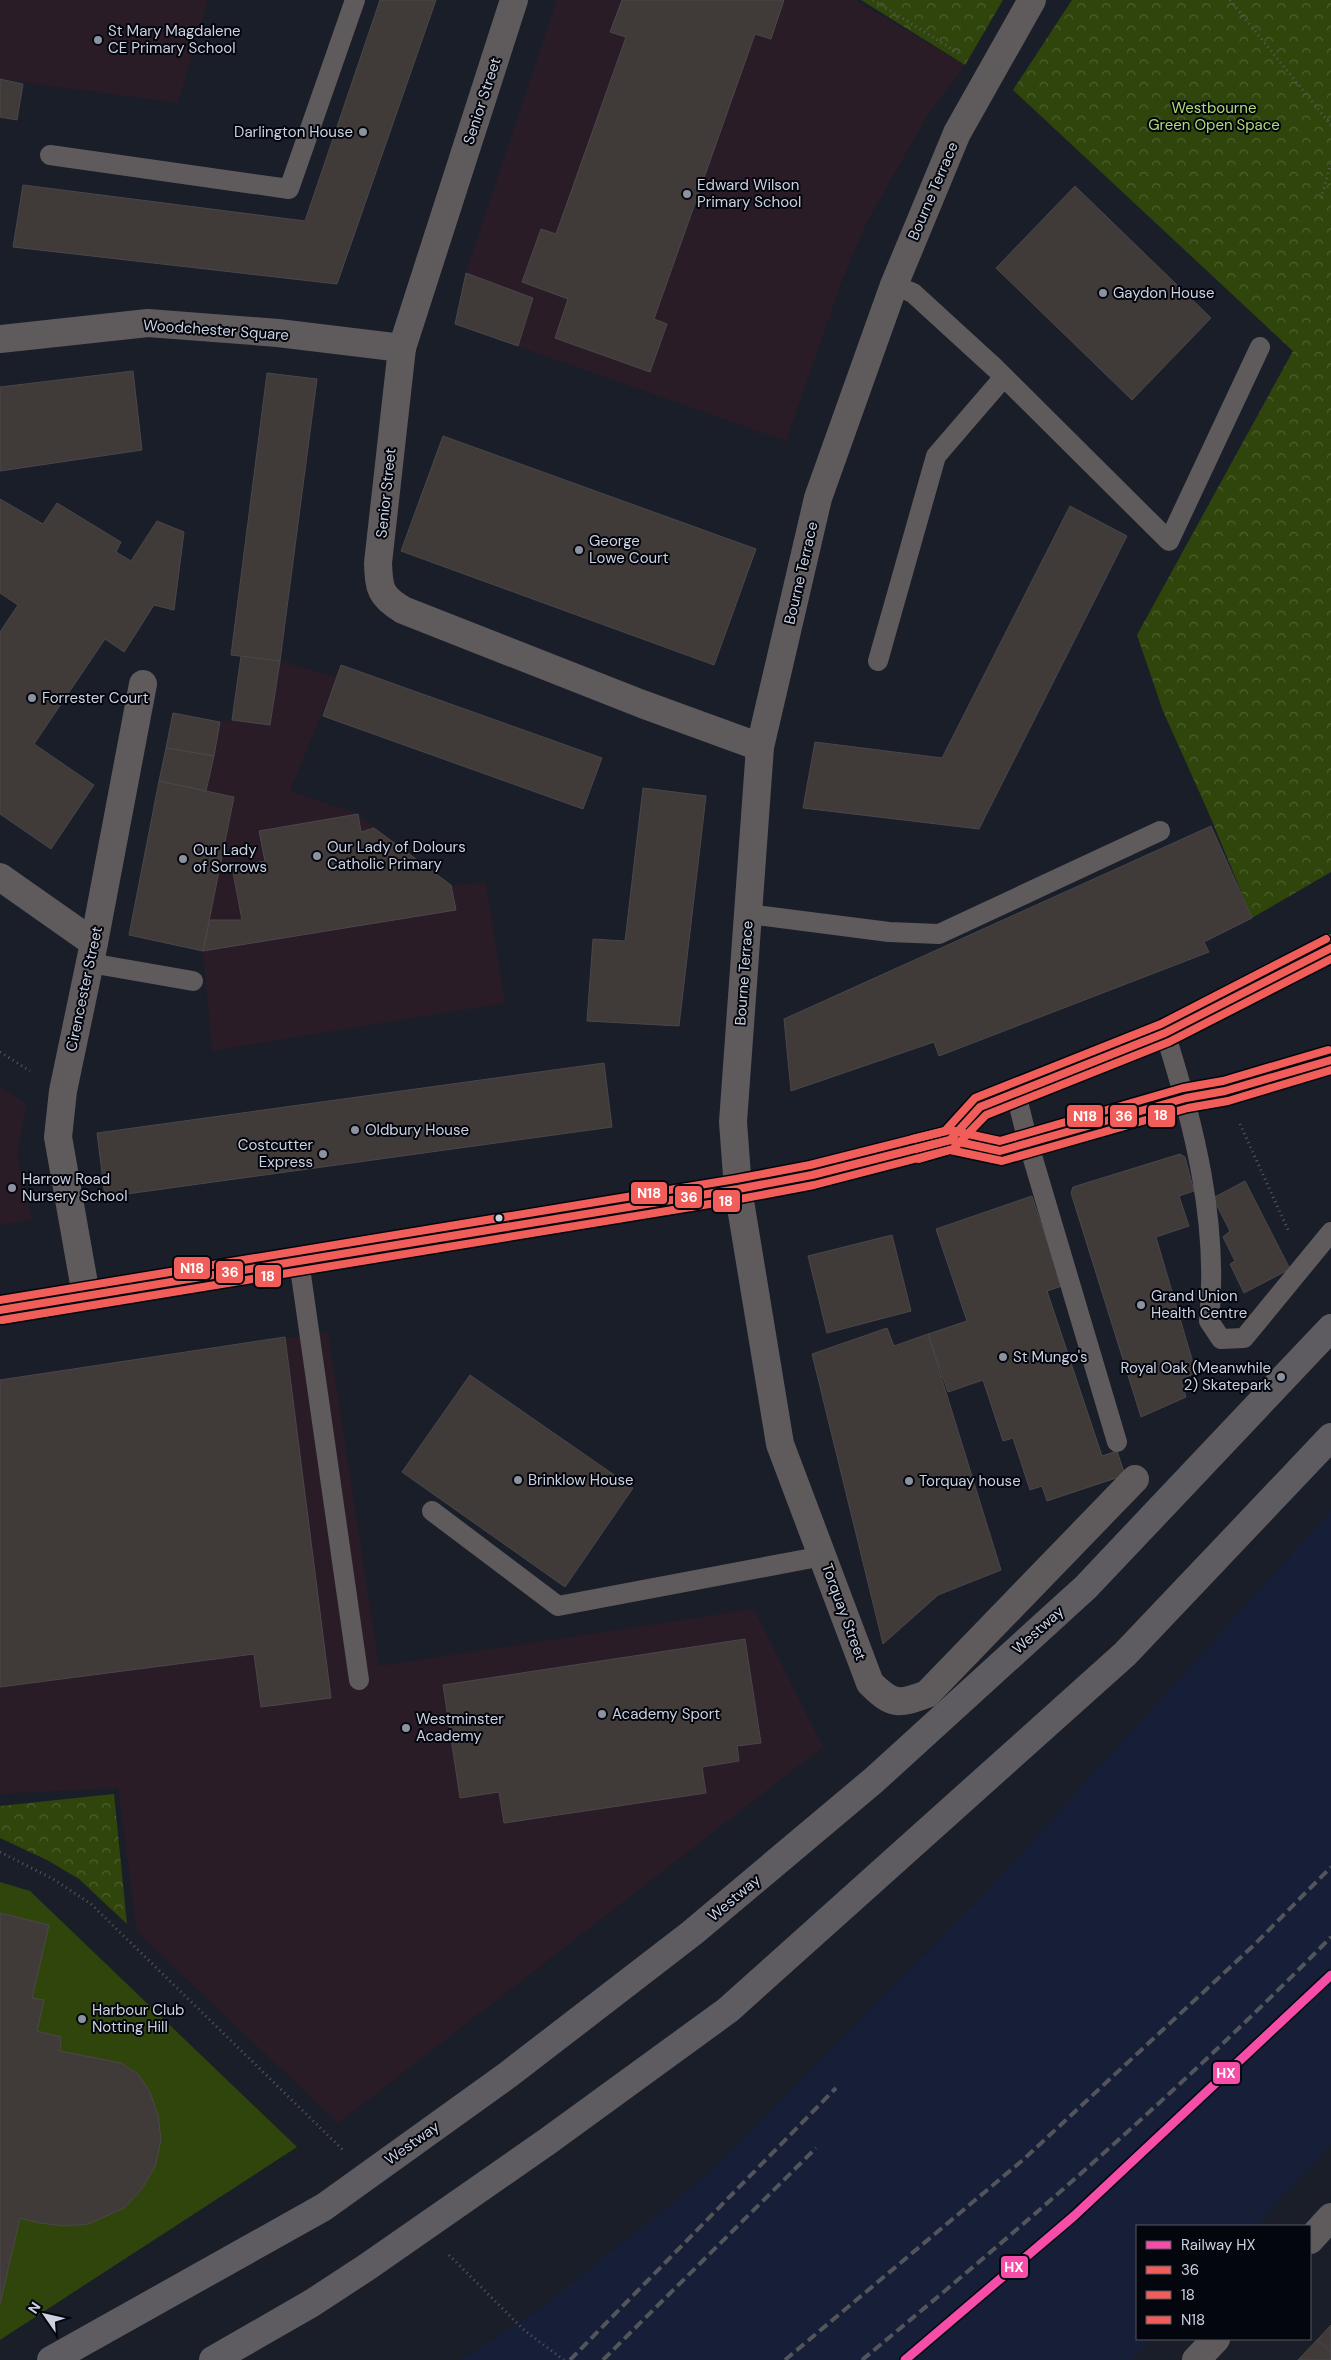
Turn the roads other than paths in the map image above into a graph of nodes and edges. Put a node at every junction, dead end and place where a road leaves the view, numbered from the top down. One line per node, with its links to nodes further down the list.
1 (355, 0): 4 (lane)
2 (514, 0): 8 (street, Senior Street)
3 (1032, 0): 5 (street, Bourne Terrace)
4 (50, 155)
5 (894, 285): 9 (lane); 12 (street, Bourne Terrace)
6 (0, 339): 8 (street, Woodchester Square)
7 (1260, 347): 9 (lane)
8 (402, 348): 12 (street, Senior Street)
9 (1004, 377): 10 (lane)
10 (878, 661)
11 (143, 684): 17 (street, Cirencester Street)
12 (760, 747): 15 (street, Bourne Terrace)
13 (1160, 831): 15 (lane)
14 (0, 877): 17 (street)
15 (748, 914): 25 (street, Bourne Terrace)
16 (1331, 948): 19 (main road)
17 (92, 953): 18 (lane); 28 (street, Cirencester Street)
18 (193, 982)
19 (1165, 1033): 21 (main road); 22 (lane)
20 (1331, 1060): 22 (main road)
21 (1016, 1094): 23 (main road); 24 (lane)
22 (1186, 1098): 24 (main road); 26 (lane)
23 (950, 1140): 24 (main road); 25 (main road)
24 (1028, 1142): 32 (lane)
25 (738, 1189): 27 (main road); 35 (street, Torquay Street)
26 (1331, 1232)
27 (299, 1260): 28 (main road); 36 (lane)
28 (86, 1295): 29 (main road)
29 (0, 1310)
30 (1331, 1328): 40 (highway, Westway)
31 (1331, 1437): 41 (highway)
32 (1118, 1442)
33 (1135, 1479): 35 (street, Torquay Street)
34 (432, 1510): 35 (lane)
35 (823, 1556)
36 (359, 1680)
37 (1331, 2217): 38 (street)
38 (1311, 2239)
39 (1215, 2340): 42 (street)
40 (51, 2360)
41 (213, 2360)
42 (1196, 2360)

